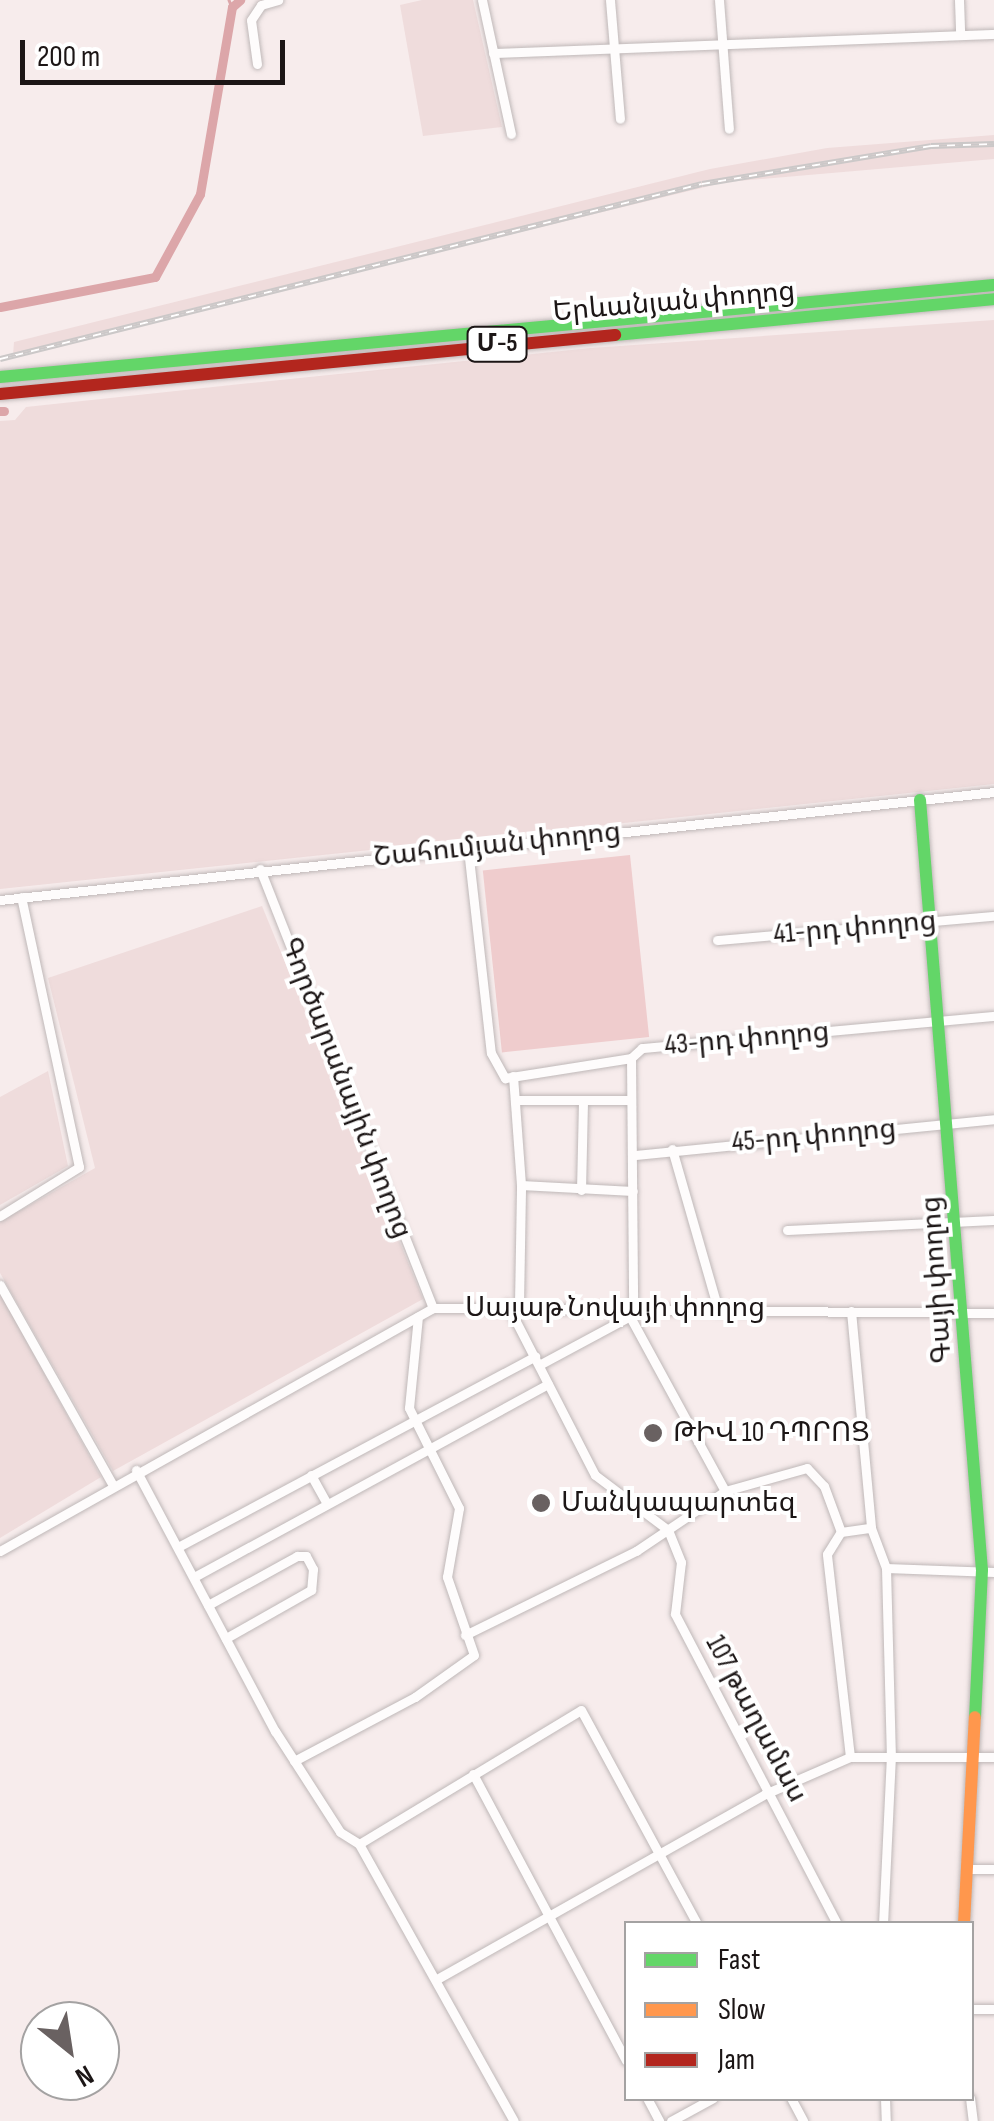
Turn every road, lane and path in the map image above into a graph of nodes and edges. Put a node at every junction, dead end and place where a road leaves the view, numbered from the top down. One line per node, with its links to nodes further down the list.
1 (278, 0): 11 (street)
2 (482, 0): 10 (street)
3 (610, 0): 9 (street)
4 (719, 0): 8 (street)
5 (960, 0): 6 (street)
6 (960, 34): 7 (street); 8 (street)
7 (994, 34)
8 (722, 41): 9 (street); 13 (street)
9 (613, 45): 10 (street); 12 (street)
10 (493, 52): 14 (street)
11 (257, 64)
12 (620, 118)
13 (729, 129)
14 (510, 134)
15 (994, 285): 16 (main road, Երևանյան փողոց / Մ-5)
16 (901, 299): 17 (main road, Երևանյան փողոց / Մ-5); 18 (main road, Երևանյան փողոց / Մ-5)
17 (994, 299)
18 (117, 373): 19 (main road, Երևանյան փողոց / Մ-5); 20 (main road, Երևանյան փողոց / Մ-5)
19 (0, 377)
20 (0, 394)
21 (994, 792): 22 (street, Շահումյան փողոց)
22 (920, 800): 23 (street, Շահումյան փողոց); 28 (main road, Գայի փողոց)
23 (468, 849): 24 (street, Շահումյան փողոց); 33 (street)
24 (260, 868): 25 (street, Շահումյան փողոց); 52 (street, Գործարանային փողոց)
25 (21, 897): 26 (street, Շահումյան փողոց); 44 (street)
26 (0, 900)
27 (994, 916): 28 (street, 41-րդ փողոց)
28 (931, 922): 29 (street, 41-րդ փողոց); 31 (main road, Գայի փողոց)
29 (717, 940)
30 (994, 1016): 31 (street, 43-րդ փողոց)
31 (940, 1021): 32 (street, 43-րդ փողոց); 38 (main road, Գայի փողոց)
32 (631, 1058): 33 (street, 43-րդ փողոց); 36 (street)
33 (509, 1077): 34 (street)
34 (517, 1100): 35 (street); 41 (street)
35 (583, 1100): 36 (street); 42 (street)
36 (631, 1100): 40 (street)
37 (994, 1119): 38 (street, 45-րդ փողոց)
38 (948, 1124): 39 (street, 45-րդ փողոց); 46 (main road, Գայի փողոց)
39 (672, 1149): 40 (street, 45-րդ փողոց); 51 (street)
40 (635, 1155): 43 (street)
41 (521, 1185): 42 (street); 50 (street)
42 (581, 1190): 43 (street)
43 (633, 1191): 53 (street)
44 (0, 1216)
45 (994, 1220): 46 (street)
46 (958, 1221): 47 (street); 55 (main road, Գայի փողոց)
47 (787, 1230)
48 (0, 1286): 64 (street)
49 (507, 1304): 50 (street, Սայաթ Նովայի փողոց); 52 (street, Սայաթ Նովայի փողոց); 58 (street)
50 (519, 1304): 53 (street, Սայաթ Նովայի փողոց)
51 (716, 1306): 53 (street, Սայաթ Նովայի փողոց); 54 (street, Սայաթ Նովայի փողոց)
52 (433, 1308): 57 (street, Սայաթ Նովայի փողոց)
53 (629, 1309): 58 (street); 65 (street)
54 (851, 1311): 55 (street, Սայաթ Նովայի փողոց); 67 (street)
55 (965, 1313): 56 (street, Սայաթ Նովայի փողոց); 73 (main road, Գայի փողոց)
56 (994, 1313)
57 (418, 1316): 60 (street); 62 (street, Սայաթ Նովայի փողոց)
58 (537, 1361): 59 (street); 60 (street)
59 (548, 1384): 61 (street); 68 (street)
60 (414, 1420): 61 (street); 63 (street)
61 (432, 1448): 66 (street); 76 (street)
62 (136, 1470): 64 (street, Սայաթ Նովայի փողոց); 70 (street)
63 (311, 1476): 66 (street); 70 (street)
64 (112, 1484): 71 (street, Սայաթ Նովայի փողոց)
65 (726, 1491): 68 (street); 69 (street)
66 (327, 1504): 74 (street)
67 (871, 1528): 69 (street); 72 (street)
68 (668, 1530): 76 (street); 84 (street, 107 թաղամաս)
69 (841, 1532): 79 (street)
70 (178, 1547): 74 (street)
71 (0, 1551)
72 (886, 1568): 73 (street); 78 (street)
73 (988, 1571): 81 (main road, Գայի փողոց)
74 (194, 1576): 75 (street)
75 (208, 1605): 77 (street); 77 (street)
76 (465, 1635): 82 (street)
77 (226, 1638): 82 (street)
78 (891, 1755): 79 (street); 81 (street); 92 (street)
79 (850, 1756): 84 (street)
80 (994, 1757): 81 (street)
81 (972, 1758): 87 (main road)
82 (294, 1761): 85 (street)
83 (473, 1774): 85 (street); 86 (street); 89 (street)
84 (765, 1794): 86 (street); 91 (street, 107 թաղամաս)
85 (359, 1844): 94 (street)
86 (658, 1853): 89 (street); 90 (street)
87 (966, 1869): 88 (street); 93 (main road)
88 (994, 1869)
89 (548, 1915): 94 (street); 95 (street)
90 (694, 1921)
91 (834, 1921)
92 (882, 1921)
93 (964, 1921)
94 (436, 1979): 97 (street)
95 (624, 2057)
96 (707, 2101): 98 (street)
97 (514, 2121)
98 (670, 2121)

